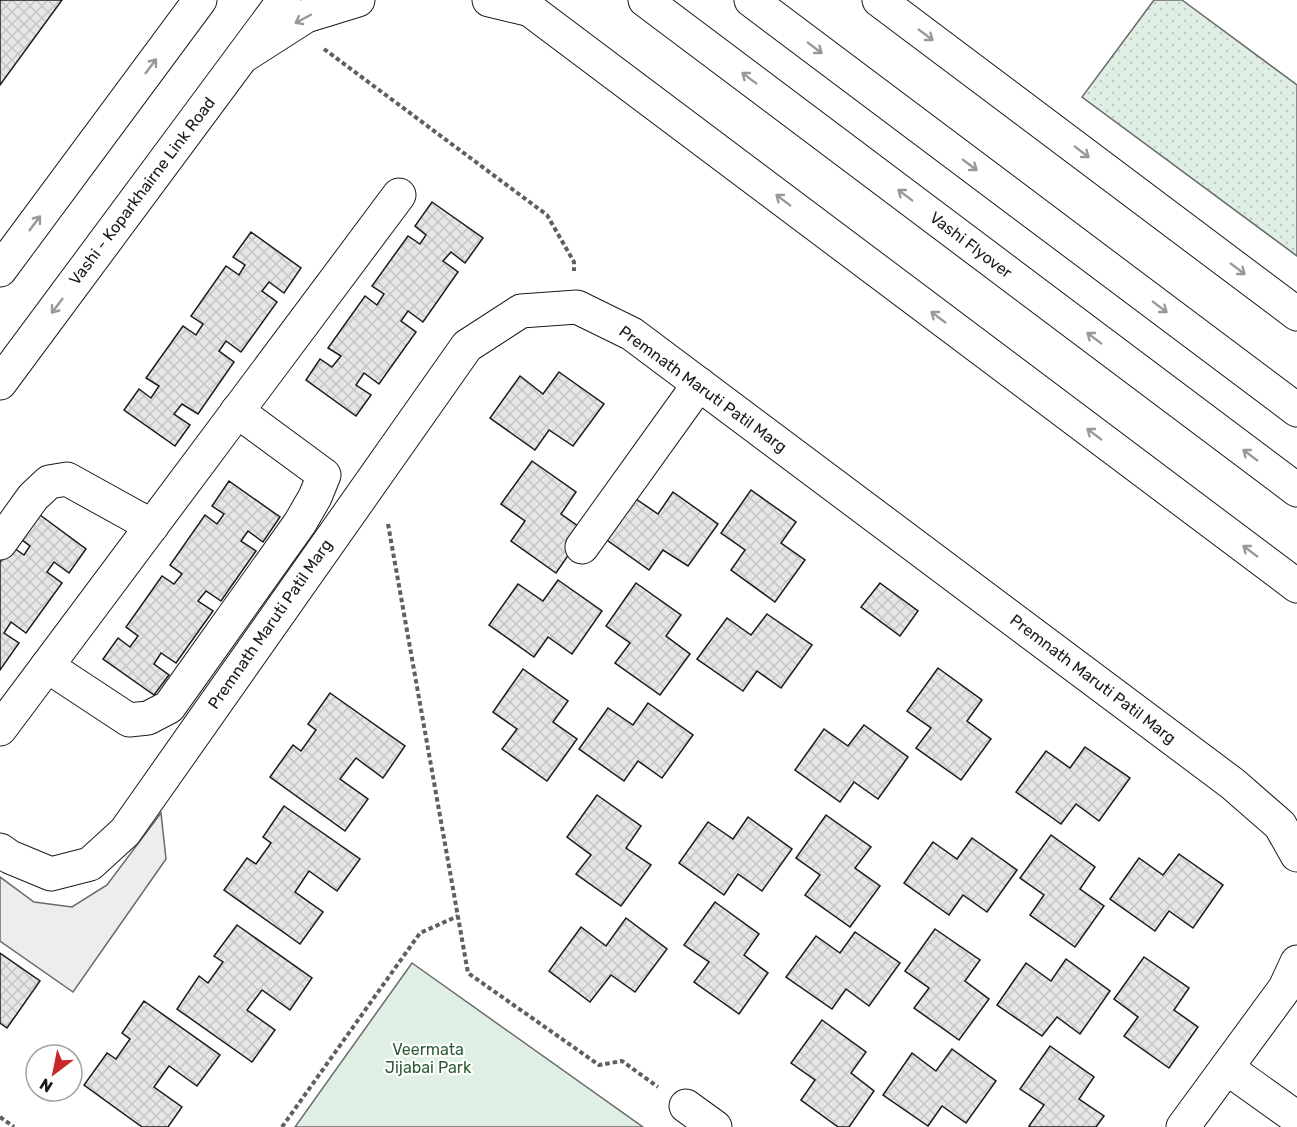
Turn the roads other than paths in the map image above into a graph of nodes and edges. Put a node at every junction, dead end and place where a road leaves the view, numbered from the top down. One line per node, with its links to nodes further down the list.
1 (200, 0): 10 (main road, one-way to 1)
2 (358, 0): 8 (main road, one-way to 8)
3 (489, 0): 7 (main road)
4 (645, 0): 16 (main road, Vashi Flyover, one-way to 4)
5 (751, 0): 15 (main road, one-way to 15)
6 (879, 0): 11 (main road, one-way to 11)
7 (524, 5): 20 (main road, one-way to 7)
8 (288, 13): 12 (main road, Vashi - Koparkhairne Link Road, one-way to 12)
9 (399, 195): 14 (main road)
10 (0, 270)
11 (1297, 314)
12 (0, 382)
13 (699, 384): 19 (main road); 23 (main road, Premnath Maruti Patil Marg); 24 (main road, Premnath Maruti Patil Marg)
14 (237, 411): 17 (main road); 21 (main road)
15 (1297, 411)
16 (1297, 490)
17 (152, 526): 18 (main road); 21 (main road)
18 (0, 543)
19 (582, 548)
20 (1297, 586)
21 (47, 666): 22 (main road)
22 (0, 729)
23 (0, 850)
24 (1297, 855)
25 (1297, 962): 26 (main road)
26 (1227, 1068): 28 (main road); 30 (main road)
27 (686, 1106): 29 (main road)
28 (1297, 1118)
29 (715, 1127)
30 (1183, 1127)

